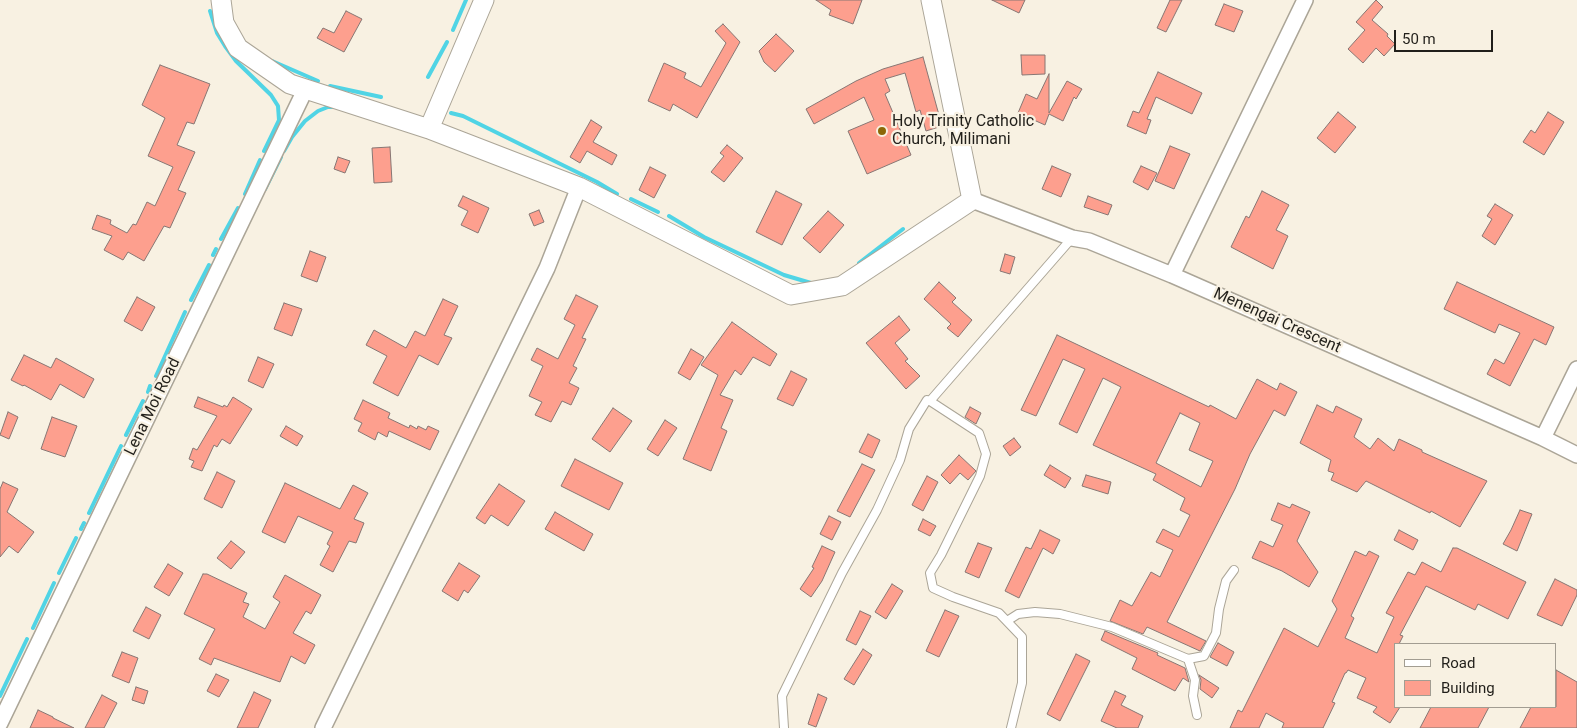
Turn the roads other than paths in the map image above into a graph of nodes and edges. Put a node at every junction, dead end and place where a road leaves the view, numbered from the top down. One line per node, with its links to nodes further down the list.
1 (221, 0): 5 (street)
2 (484, 0): 6 (street)
3 (932, 0): 8 (street)
4 (1305, 0): 10 (street)
5 (305, 90): 6 (street); 19 (street, Lena Moi Road)
6 (429, 129): 7 (street)
7 (579, 187): 8 (street); 20 (street)
8 (972, 200): 9 (street, Menengai Crescent)
9 (1072, 238): 10 (street, Menengai Crescent); 12 (lane)
10 (1172, 275): 13 (street, Menengai Crescent)
11 (1577, 369): 13 (street)
12 (930, 401): 16 (lane); 21 (lane)
13 (1543, 438): 14 (street, Menengai Crescent)
14 (1577, 455)
15 (1234, 570): 17 (lane)
16 (1007, 621): 17 (lane); 22 (lane)
17 (1188, 660): 18 (lane)
18 (1197, 715)
19 (0, 724)
20 (323, 728)
21 (784, 728)
22 (1011, 728)

